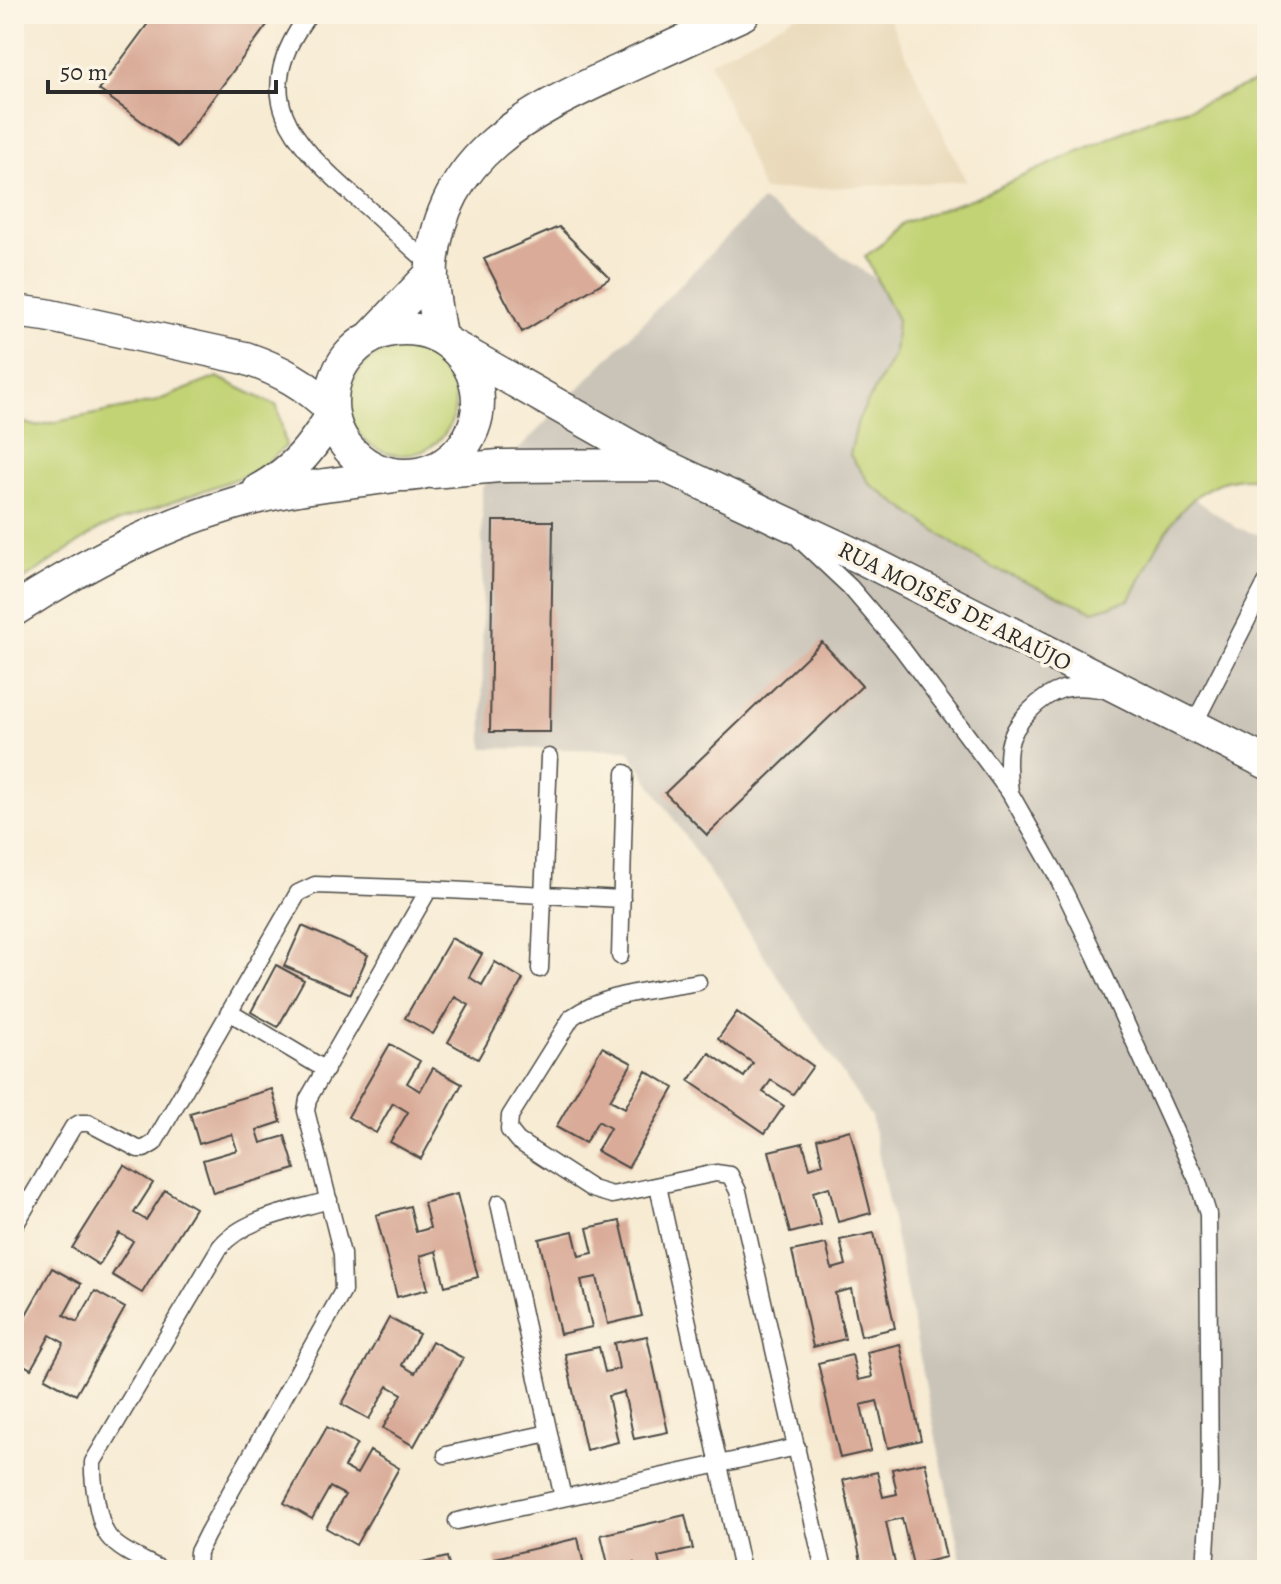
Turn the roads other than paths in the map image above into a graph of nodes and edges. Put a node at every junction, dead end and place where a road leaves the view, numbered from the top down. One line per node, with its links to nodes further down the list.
1 (309, 14): 3 (lane)
2 (743, 14): 3 (street)
3 (432, 270): 5 (street); 6 (street)
4 (14, 311): 7 (street)
5 (370, 338): 6 (street); 7 (street)
6 (445, 341): 8 (street, RUA MOISÉS DE ARAÚJO); 9 (street)
7 (333, 412): 9 (street); 10 (street)
8 (663, 465): 9 (street); 11 (street, RUA MOISÉS DE ARAÚJO)
9 (414, 474): 10 (street)
10 (235, 503): 13 (street)
11 (779, 520): 14 (street, RUA MOISÉS DE ARAÚJO); 19 (lane)
12 (1267, 581): 15 (lane)
13 (14, 610)
14 (1129, 694): 15 (street, RUA MOISÉS DE ARAÚJO); 19 (lane)
15 (1193, 726): 17 (street, RUA MOISÉS DE ARAÚJO)
16 (549, 757): 21 (lane)
17 (1267, 763)
18 (625, 773): 22 (lane)
19 (1010, 793): 42 (lane)
20 (429, 889): 21 (lane); 26 (lane); 27 (lane)
21 (543, 896): 22 (lane); 24 (lane)
22 (622, 899): 23 (lane)
23 (620, 956)
24 (540, 969)
25 (698, 982): 28 (lane)
26 (229, 1012): 27 (lane); 31 (lane)
27 (326, 1070): 29 (lane)
28 (658, 1186): 33 (lane); 35 (lane)
29 (329, 1200): 38 (lane); 39 (lane)
30 (499, 1203): 32 (lane)
31 (14, 1227)
32 (549, 1433): 34 (lane); 36 (lane)
33 (797, 1447): 35 (lane); 41 (lane)
34 (446, 1455)
35 (718, 1464): 36 (lane); 40 (lane)
36 (563, 1498): 37 (lane)
37 (457, 1521)
38 (162, 1570)
39 (197, 1570)
40 (742, 1570)
41 (824, 1570)
42 (1205, 1570)

